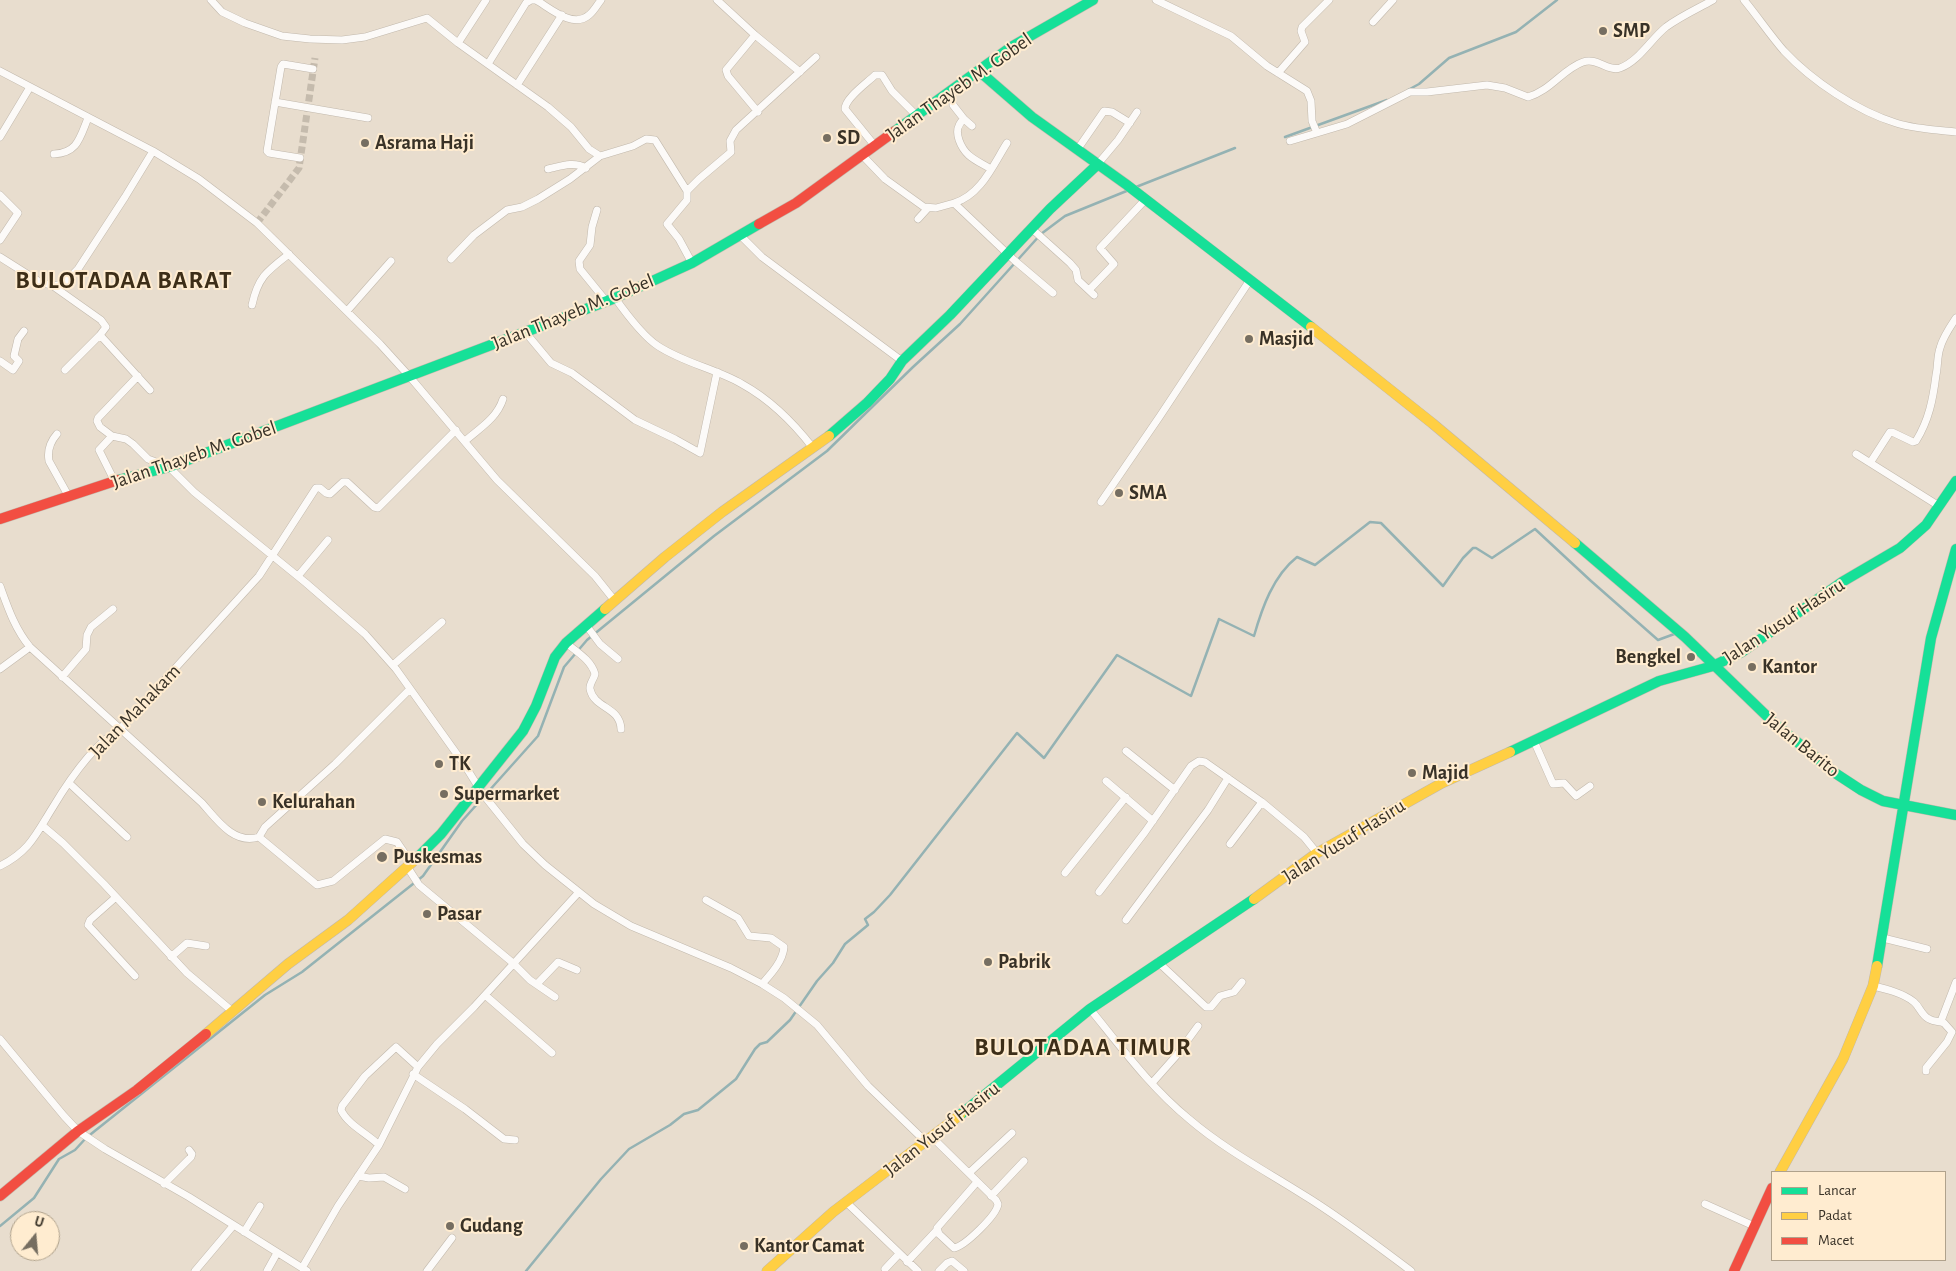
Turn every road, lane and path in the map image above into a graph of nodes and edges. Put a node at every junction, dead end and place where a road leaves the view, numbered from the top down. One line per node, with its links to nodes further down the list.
1 (211, 0): 15 (street)
2 (486, 0): 15 (street)
3 (531, 0): 12 (street); 17 (street)
4 (717, 0): 14 (street)
5 (1092, 0): 20 (street, Jalan Thayeb M. Gobel)
6 (1156, 0): 22 (street)
7 (1329, 0): 22 (street)
8 (1393, 0): 13 (street)
9 (1713, 0): 35 (street)
10 (598, 1): 12 (street)
11 (1746, 1): 36 (street)
12 (562, 15): 23 (street)
13 (1373, 22)
14 (755, 35): 21 (street); 27 (street)
15 (458, 43): 17 (street)
16 (816, 57): 21 (street)
17 (488, 64): 23 (street)
18 (313, 69): 26 (street)
19 (0, 71): 24 (street)
20 (979, 71): 25 (street, Jalan Thayeb M. Gobel); 41 (street, Jalan Barito)
21 (800, 72): 27 (street)
22 (1278, 73): 35 (street)
23 (517, 85): 45 (street)
24 (30, 87): 30 (street); 37 (street)
25 (948, 94): 29 (street, Jalan Thayeb M. Gobel); 32 (street)
26 (275, 102): 31 (street); 46 (street)
27 (758, 112): 51 (street)
28 (1137, 112): 33 (street)
29 (916, 115): 40 (street, Jalan Thayeb M. Gobel); 40 (street)
30 (88, 118): 42 (street); 43 (street)
31 (368, 118)
32 (964, 118): 34 (street); 50 (street)
33 (1130, 123): 41 (street); 47 (street)
34 (972, 126)
35 (1315, 127): 38 (street)
36 (1956, 132)
37 (0, 137)
38 (1290, 141)
39 (1007, 143): 50 (street)
40 (875, 146): 44 (street, Jalan Thayeb M. Gobel)
41 (1077, 150): 47 (street, Jalan Barito)
42 (153, 151): 61 (street); 68 (street)
43 (54, 154)
44 (862, 155): 55 (street); 59 (street, Jalan Thayeb M. Gobel)
45 (600, 156): 48 (street); 51 (street)
46 (300, 158)
47 (1097, 165): 53 (street, Jalan Barito); 58 (street)
48 (586, 168): 49 (street); 64 (street)
49 (548, 169)
50 (991, 169): 54 (street)
51 (688, 191): 66 (street)
52 (0, 195): 60 (street)
53 (1145, 200): 58 (street); 67 (street, Jalan Barito)
54 (954, 203): 55 (street); 63 (street)
55 (928, 208): 57 (street)
56 (597, 210): 70 (street)
57 (918, 219)
58 (1037, 234): 63 (street)
59 (741, 236): 66 (street, Jalan Thayeb M. Gobel); 78 (street)
60 (0, 240)
61 (289, 254): 71 (street); 72 (street)
62 (0, 257): 68 (street)
63 (1011, 257): 69 (street); 78 (street)
64 (451, 258)
65 (391, 260): 72 (street)
66 (692, 263): 70 (street, Jalan Thayeb M. Gobel)
67 (1250, 280): 96 (street); 112 (street, Jalan Barito)
68 (54, 286): 76 (street)
69 (1053, 293)
70 (611, 299): 75 (street, Jalan Thayeb M. Gobel); 80 (street)
71 (252, 305)
72 (347, 311): 82 (street)
73 (1956, 318): 91 (street)
74 (24, 331): 77 (street)
75 (526, 332): 80 (street); 82 (street, Jalan Thayeb M. Gobel)
76 (100, 335): 79 (street); 81 (street)
77 (0, 361)
78 (902, 361): 89 (street)
79 (65, 370)
80 (718, 372): 89 (street)
81 (138, 376): 83 (street); 87 (street)
82 (410, 376): 85 (street); 92 (street, Jalan Thayeb M. Gobel)
83 (150, 390)
84 (503, 399): 88 (street)
85 (456, 430): 88 (street); 101 (street, Jalan Mahakam)
86 (57, 434): 95 (street)
87 (112, 436): 92 (street); 94 (street)
88 (465, 441): 104 (street)
89 (813, 448): 104 (street)
90 (1856, 454): 91 (street)
91 (1870, 463): 97 (street)
92 (169, 467): 94 (street, Jalan Thayeb M. Gobel); 101 (street)
93 (1956, 481): 97 (street, Jalan Yusuf Hasiru)
94 (115, 482): 95 (street, Jalan Thayeb M. Gobel)
95 (69, 497): 98 (street, Jalan Thayeb M. Gobel)
96 (1101, 502)
97 (1939, 506): 112 (street, Jalan Yusuf Hasiru)
98 (0, 519)
99 (328, 540): 102 (street)
100 (1956, 549): 128 (street)
101 (274, 556): 102 (street); 116 (street, Jalan Mahakam)
102 (298, 576): 111 (street)
103 (0, 586): 109 (street)
104 (615, 601): 107 (street)
105 (113, 609): 114 (street)
106 (442, 622): 111 (street)
107 (591, 631): 108 (street); 110 (street)
108 (566, 643): 117 (street); 125 (street)
109 (30, 647): 113 (street); 114 (street)
110 (618, 659)
111 (393, 665): 115 (street)
112 (1713, 666): 118 (street, Jalan Yusuf Hasiru); 128 (street, Jalan Barito)
113 (0, 669)
114 (62, 677): 116 (street)
115 (410, 689): 125 (street); 133 (street)
116 (120, 729): 122 (street, Jalan Mahakam); 133 (street)
117 (621, 729)
118 (1534, 741): 123 (street); 135 (street, Jalan Yusuf Hasiru)
119 (1126, 752): 124 (street)
120 (1228, 778): 124 (street); 127 (street); 143 (street)
121 (1106, 781): 126 (street)
122 (69, 783): 131 (street, Jalan Mahakam); 132 (street)
123 (1590, 786)
124 (1175, 790): 130 (street)
125 (480, 791): 137 (street); 139 (street)
126 (1126, 797): 130 (street); 138 (street)
127 (1262, 802): 134 (street); 135 (street)
128 (1902, 807): 129 (street, Jalan Barito); 144 (street)
129 (1956, 815)
130 (1153, 821): 140 (street)
131 (43, 826): 136 (street, Jalan Mahakam); 141 (street)
132 (127, 837)
133 (259, 837): 137 (street)
134 (1230, 844)
135 (1317, 853): 148 (street, Jalan Yusuf Hasiru)
136 (0, 866)
137 (410, 866): 149 (street); 160 (street)
138 (1065, 873)
139 (579, 892): 149 (street); 155 (street)
140 (1099, 892)
141 (116, 897): 147 (street); 151 (street)
142 (706, 900): 155 (street)
143 (1126, 920)
144 (1883, 938): 146 (street); 156 (street)
145 (206, 946): 147 (street)
146 (1927, 949)
147 (171, 957): 160 (street)
148 (1158, 962): 152 (street); 159 (street, Jalan Yusuf Hasiru)
149 (513, 963): 154 (street); 157 (street)
150 (577, 970): 154 (street)
151 (135, 976)
152 (1242, 982)
153 (1956, 982): 161 (street)
154 (537, 984): 158 (street)
155 (762, 984): 171 (street)
156 (1873, 986): 161 (street); 176 (street)
157 (485, 995): 164 (street); 165 (street)
158 (555, 997)
159 (1090, 1010): 168 (street); 171 (street, Jalan Yusuf Hasiru)
160 (232, 1011): 169 (street)
161 (1941, 1021): 166 (street)
162 (1198, 1026): 168 (street)
163 (0, 1039): 169 (street)
164 (552, 1053)
165 (418, 1067): 167 (street); 173 (street)
166 (1926, 1072)
167 (413, 1074): 172 (street); 173 (street)
168 (1152, 1083): 205 (street)
169 (81, 1132): 180 (street); 183 (street)
170 (1012, 1133): 177 (street)
171 (928, 1139): 177 (street); 185 (street, Jalan Yusuf Hasiru)
172 (515, 1140)
173 (379, 1145): 178 (street)
174 (189, 1150): 180 (street)
175 (1024, 1162): 184 (street)
176 (1781, 1171)
177 (968, 1173): 179 (street)
178 (358, 1176): 181 (street); 197 (street)
179 (977, 1182): 184 (street); 190 (street)
180 (164, 1184): 188 (street)
181 (405, 1189)
182 (1771, 1190): 189 (street)
183 (0, 1196)
184 (991, 1196): 190 (street)
185 (846, 1202): 194 (street); 201 (street, Jalan Yusuf Hasiru)
186 (1705, 1204): 189 (street)
187 (260, 1206): 191 (street)
188 (233, 1226): 191 (street); 198 (street)
189 (1754, 1226): 206 (street)
190 (937, 1230): 195 (street)
191 (244, 1232): 193 (street)
192 (452, 1238): 200 (street)
193 (277, 1253): 197 (street); 199 (street)
194 (899, 1254): 195 (street); 196 (street)
195 (907, 1262): 202 (street)
196 (885, 1269)
197 (305, 1270)
198 (194, 1271)
199 (267, 1271)
200 (427, 1271)
201 (767, 1271)
202 (918, 1271)
203 (939, 1271): 204 (street)
204 (964, 1271)
205 (1410, 1271)
206 (1734, 1271)

